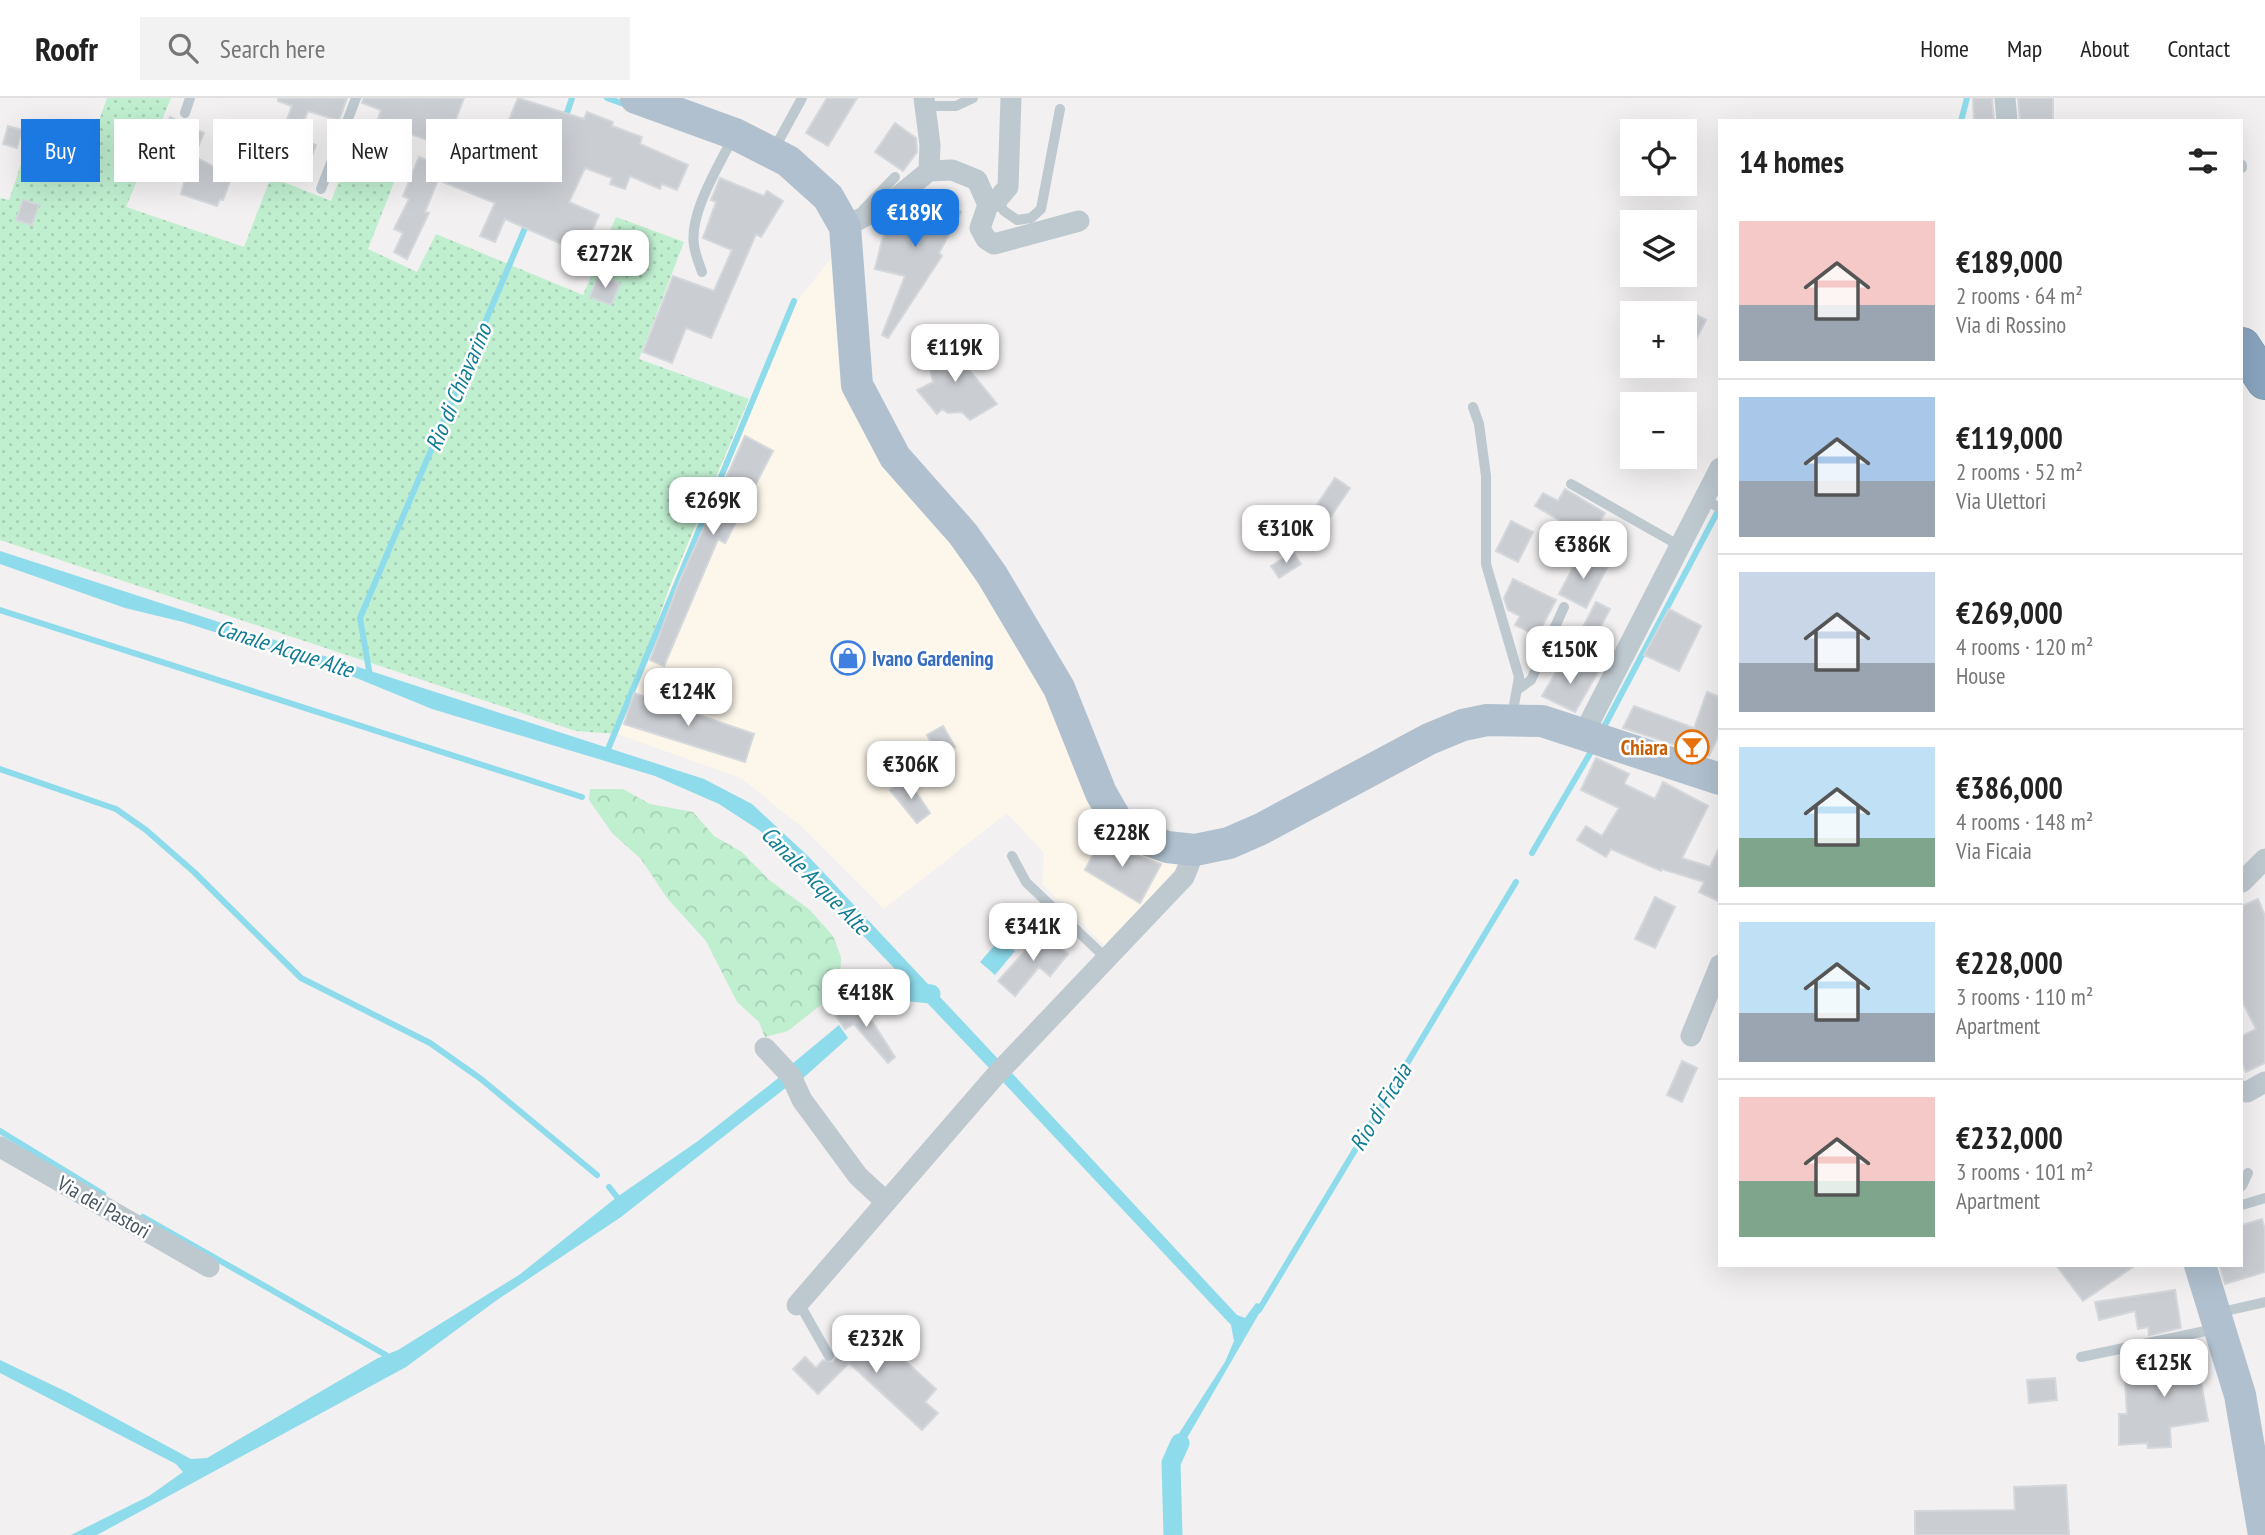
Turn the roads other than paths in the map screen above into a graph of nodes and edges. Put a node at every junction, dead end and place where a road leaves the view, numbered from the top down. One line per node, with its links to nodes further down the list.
1 (190, 98): 10 (lane)
2 (356, 98): 16 (lane)
3 (636, 98): 12 (main road)
4 (802, 98): 13 (lane)
5 (974, 98): 8 (lane)
6 (1011, 98): 17 (street)
7 (2005, 98): 11 (street)
8 (924, 102): 14 (street)
9 (1060, 109): 17 (lane)
10 (185, 113)
11 (2007, 119)
12 (734, 134): 13 (main road); 20 (lane)
13 (772, 153): 19 (main road)
14 (929, 170): 17 (street); 19 (street)
15 (895, 177): 19 (lane)
16 (321, 189)
17 (993, 202): 18 (street)
18 (1079, 221)
19 (845, 227): 32 (main road)
20 (702, 272)
21 (2243, 348): 22 (highway)
22 (2265, 381)
23 (1473, 407): 29 (lane)
24 (1718, 477): 26 (street)
25 (1571, 484): 27 (lane)
26 (1712, 503): 27 (street)
27 (1680, 546): 30 (street)
28 (1564, 607): 29 (lane)
29 (1514, 704): 30 (main road); 32 (main road)
30 (1584, 733): 31 (main road)
31 (1718, 778)
32 (1195, 850): 36 (street)
33 (1012, 856): 36 (lane)
34 (2265, 859): 35 (street)
35 (2243, 881)
36 (1106, 958): 46 (street)
37 (1718, 970): 38 (street)
38 (1691, 1036)
39 (765, 1048): 46 (street)
40 (2265, 1082): 41 (street)
41 (2243, 1091)
42 (0, 1147): 48 (street, Via dei Pastori)
43 (2248, 1173): 44 (lane)
44 (2243, 1184)
45 (2265, 1198): 47 (lane)
46 (886, 1202): 51 (street)
47 (2243, 1205)
48 (209, 1267)
49 (2201, 1267): 52 (main road)
50 (2265, 1303): 52 (lane)
51 (798, 1304): 53 (lane)
52 (2216, 1321): 54 (lane); 55 (main road)
53 (829, 1356)
54 (2081, 1357)
55 (2258, 1449): 56 (main road)
56 (2264, 1535)

